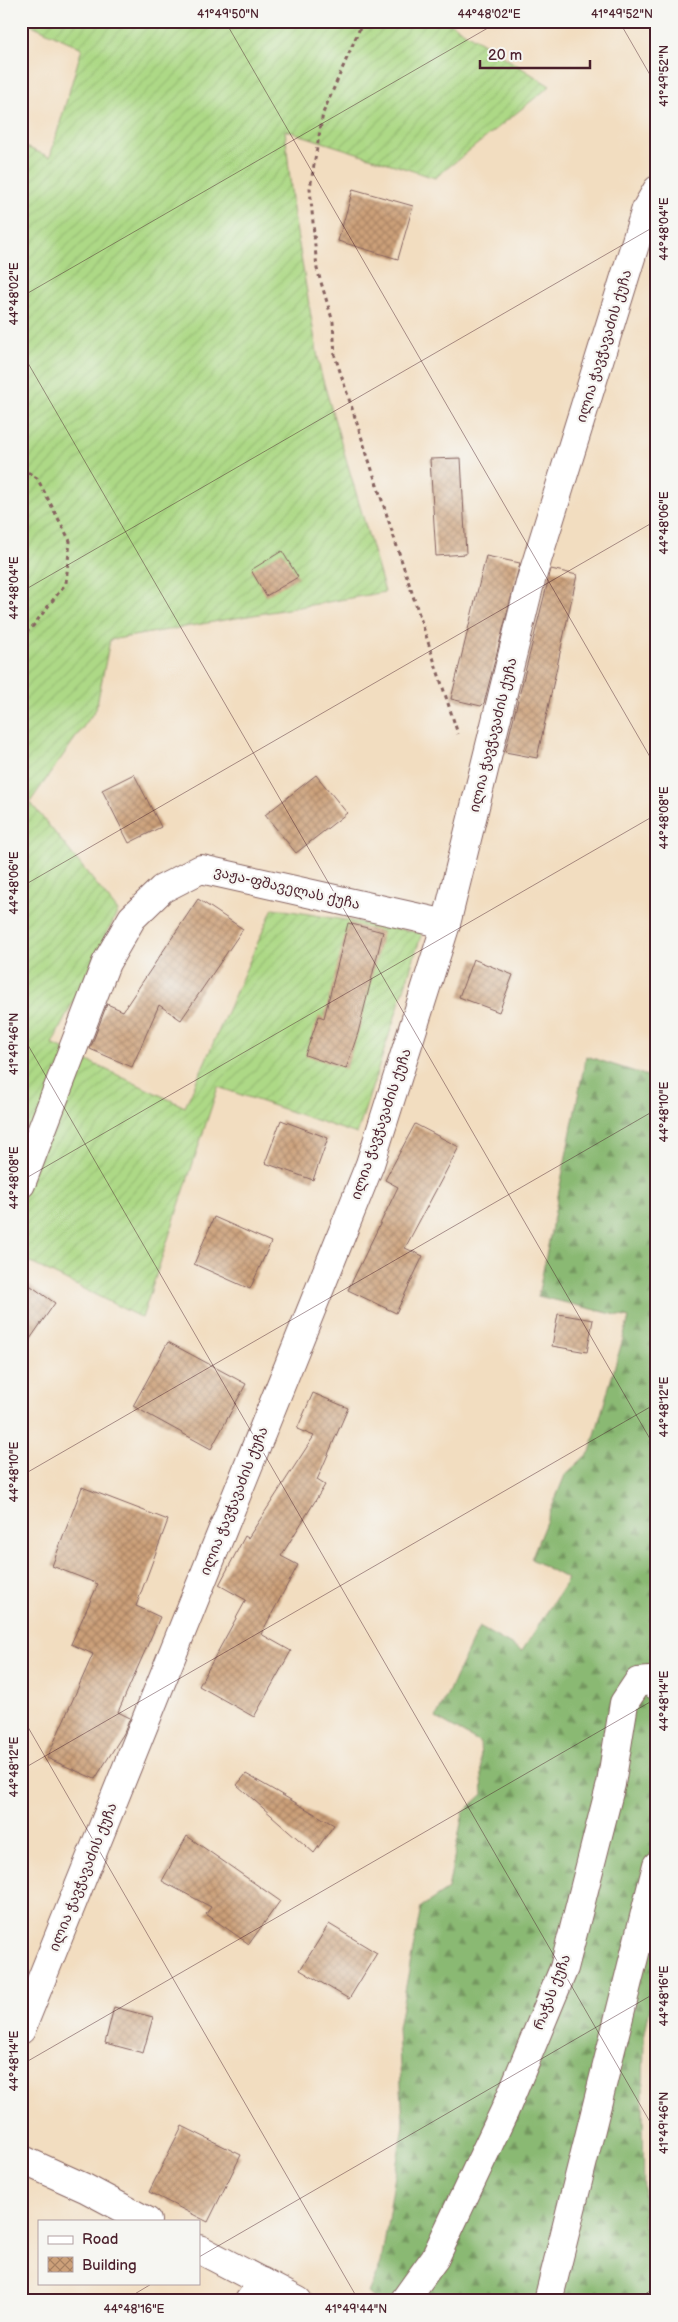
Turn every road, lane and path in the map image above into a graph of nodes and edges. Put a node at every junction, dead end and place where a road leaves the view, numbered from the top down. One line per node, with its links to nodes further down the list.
1 (362, 21): 5 (path)
2 (657, 190): 5 (street, ილია ჭავჭავაძის ქუჩა)
3 (21, 468): 4 (path)
4 (21, 636)
5 (484, 770): 6 (street, ილია ჭავჭავაძის ქუჩა)
6 (446, 924): 7 (street, ვაჟა-ფშაველას ქუჩა); 10 (street, ილია ჭავჭავაძის ქუჩა)
7 (21, 1184)
8 (657, 1686): 16 (street, რაჭას ქუჩა)
9 (657, 1865): 17 (street)
10 (21, 2030)
11 (21, 2159): 12 (street)
12 (145, 2220)
13 (200, 2250): 14 (street)
14 (256, 2292): 15 (street)
15 (298, 2301)
16 (404, 2301)
17 (548, 2301)

